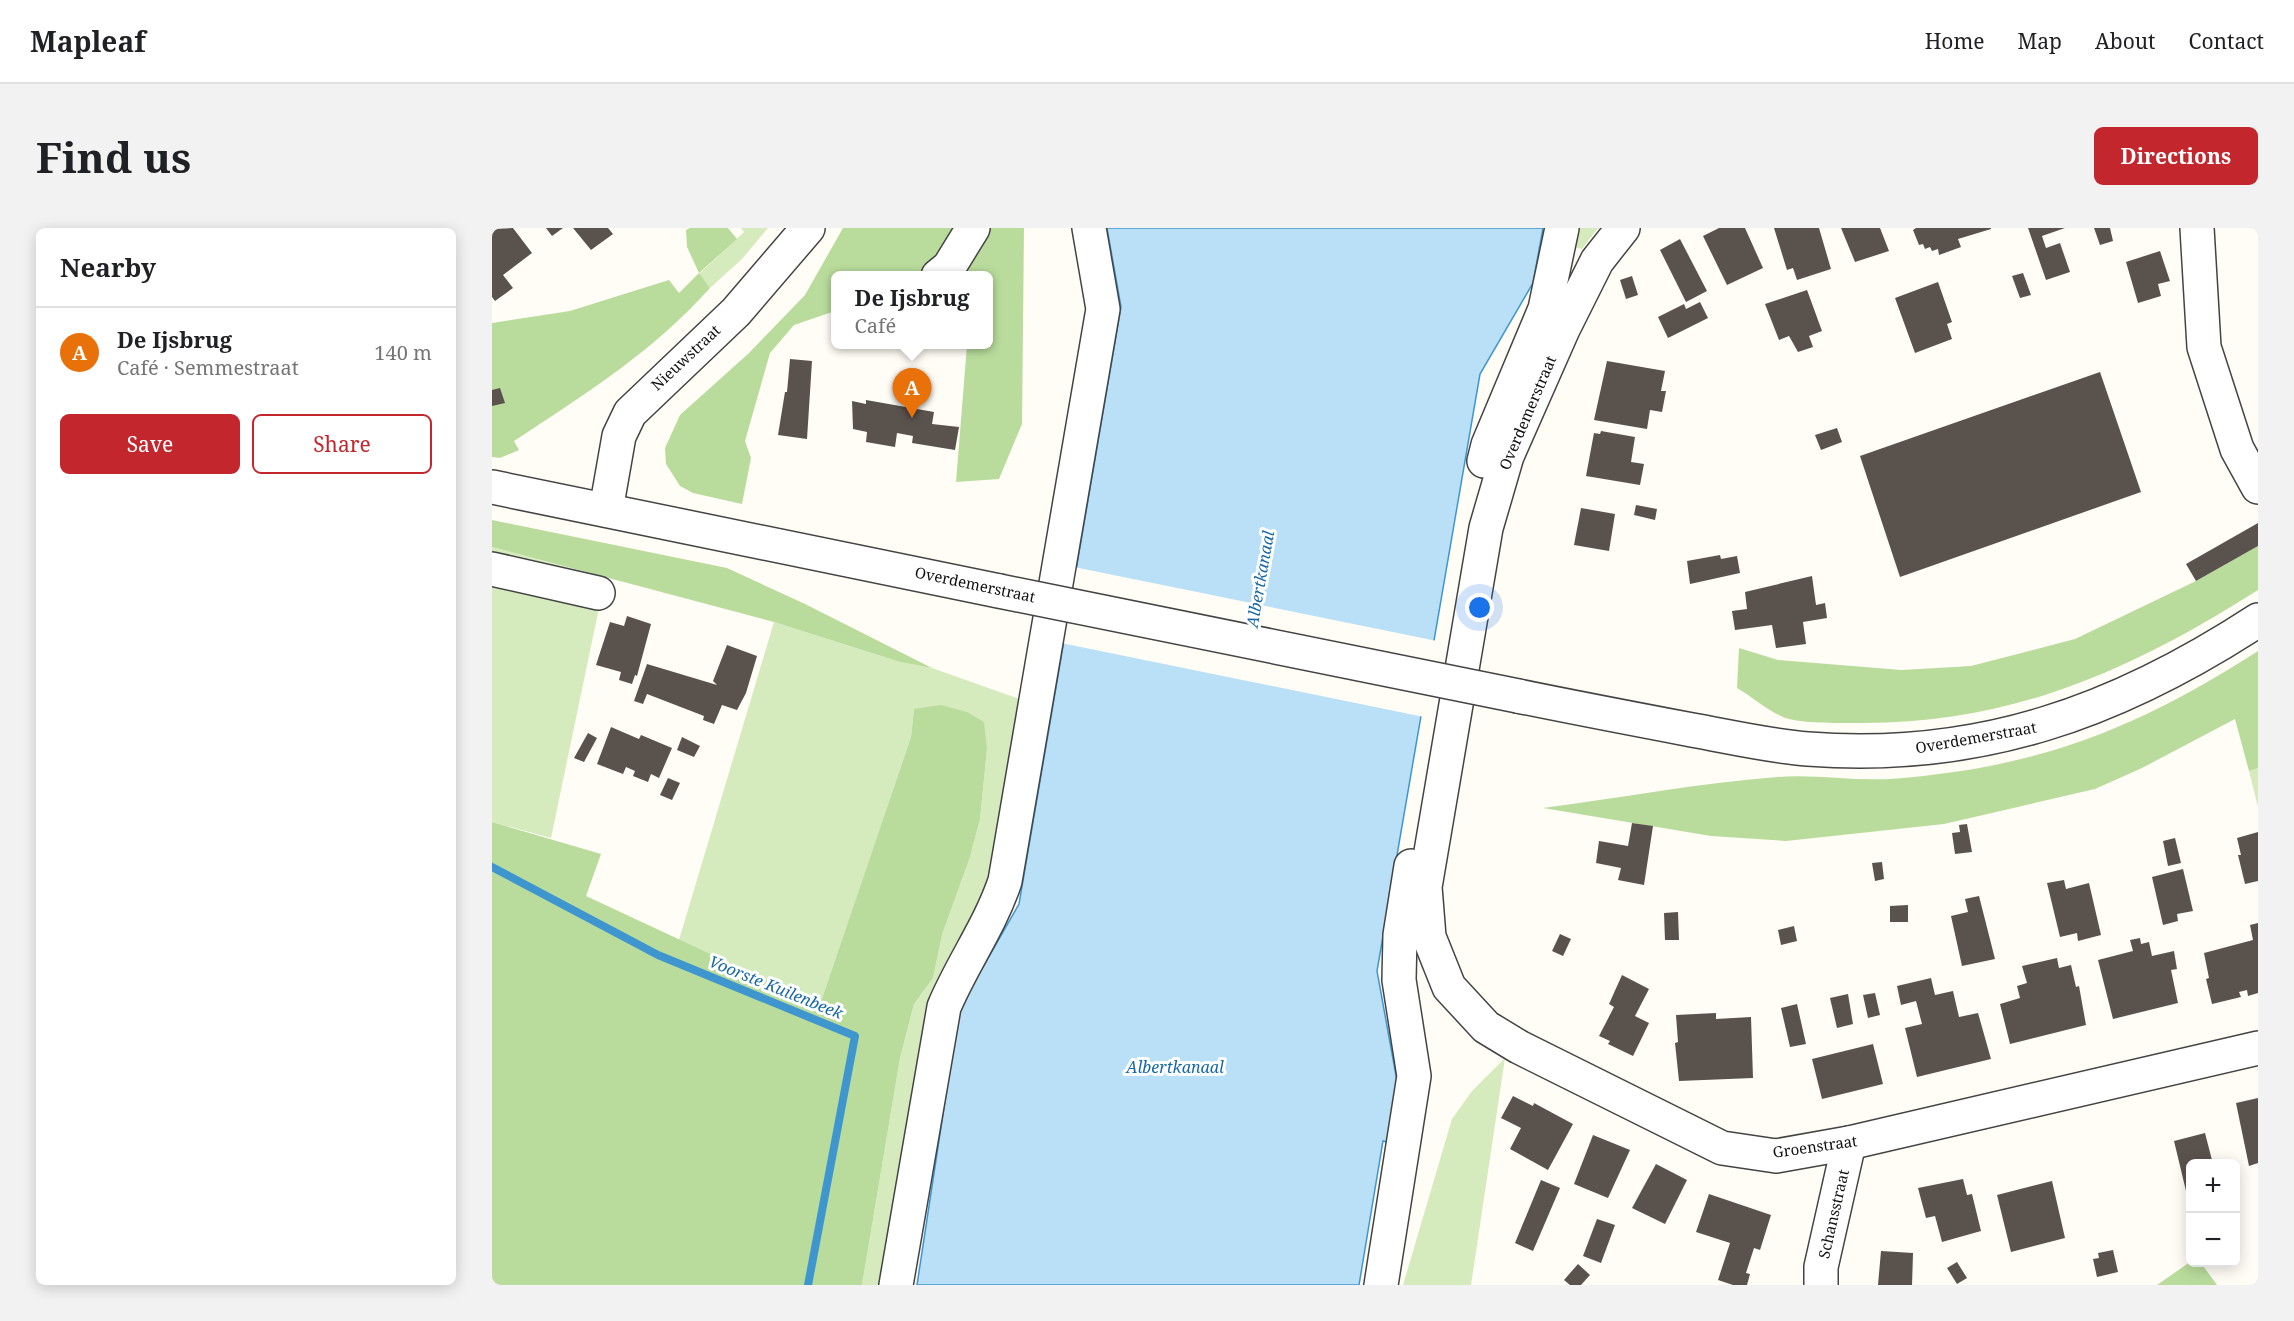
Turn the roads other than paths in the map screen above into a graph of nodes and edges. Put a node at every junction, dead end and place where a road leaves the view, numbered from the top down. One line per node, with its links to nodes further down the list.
1 (808, 228): 10 (street, Nieuwstraat)
2 (972, 228): 7 (street)
3 (1089, 228): 17 (street)
4 (1562, 228): 18 (street)
5 (1623, 228): 14 (street, Overdemerstraat)
6 (2197, 228): 8 (street)
7 (944, 271)
8 (2258, 487)
9 (492, 488): 10 (street, Overdemerstraat)
10 (606, 510): 13 (street, Overdemerstraat, bridge)
11 (492, 569): 12 (street)
12 (598, 593)
13 (2258, 620)
14 (1439, 807): 16 (street, Groenstraat)
15 (2258, 1048): 16 (street, Groenstraat)
16 (1849, 1143): 19 (street, Schansstraat)
17 (896, 1285)
18 (1381, 1285)
19 (1821, 1285)

